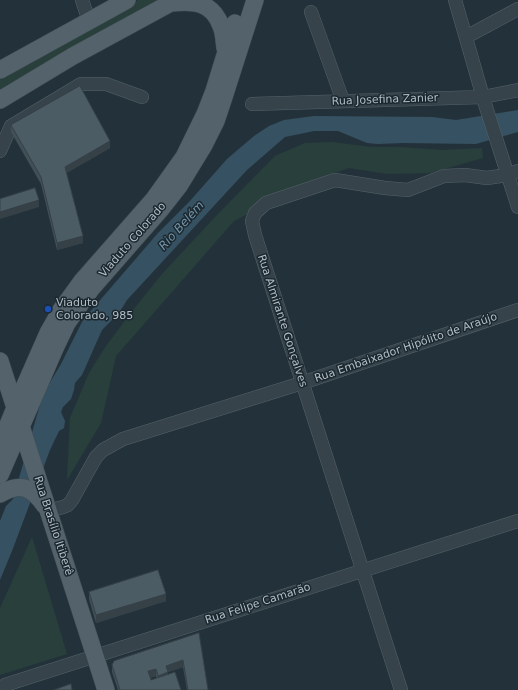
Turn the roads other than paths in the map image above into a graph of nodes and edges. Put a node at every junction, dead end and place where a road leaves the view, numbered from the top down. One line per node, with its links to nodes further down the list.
1 (82, 0): 9 (street)
2 (127, 0): 9 (main road)
3 (242, 0): 11 (main road, Viaduto Colorado)
4 (255, 0): 26 (main road, Viaduto Colorado)
5 (455, 0): 10 (street)
6 (173, 1): 11 (main road); 15 (main road)
7 (518, 9): 10 (street)
8 (310, 12): 17 (street)
9 (89, 21): 12 (main road)
10 (466, 37): 16 (street)
11 (226, 52): 25 (main road, Viaduto Colorado)
12 (0, 70)
13 (518, 90): 16 (street, Rua Josefina Zanier)
14 (142, 97): 19 (street)
15 (0, 100)
16 (484, 100): 17 (street, Rua Josefina Zanier); 20 (street)
17 (343, 101): 18 (street, Rua Josefina Zanier)
18 (252, 104)
19 (0, 151)
20 (513, 173): 21 (street); 24 (street, Rua Almirante Gonçalves)
21 (518, 207)
22 (518, 310): 24 (street, Rua Embaixador Hipólito de Araújo)
23 (0, 361): 25 (main road, Rua Brasílio Itiberê)
24 (302, 383): 30 (street, Rua Embaixador Hipólito de Araújo); 32 (street, Rua Almirante Gonçalves)
25 (15, 408): 26 (main road, Rua Brasílio Itiberê); 27 (main road, Viaduto Colorado)
26 (21, 426): 28 (main road, Viaduto Colorado); 30 (main road, Rua Brasílio Itiberê)
27 (0, 444)
28 (0, 475)
29 (7, 491): 30 (main road)
30 (48, 511): 33 (main road, Rua Brasílio Itiberê)
31 (518, 521): 32 (street, Rua Felipe Camarão)
32 (362, 571): 33 (street, Rua Felipe Camarão); 36 (street, Rua Almirante Gonçalves)
33 (95, 657): 34 (street, Rua Felipe Camarão); 35 (main road, Rua Brasílio Itiberê)
34 (0, 690)
35 (106, 690)
36 (401, 690)

